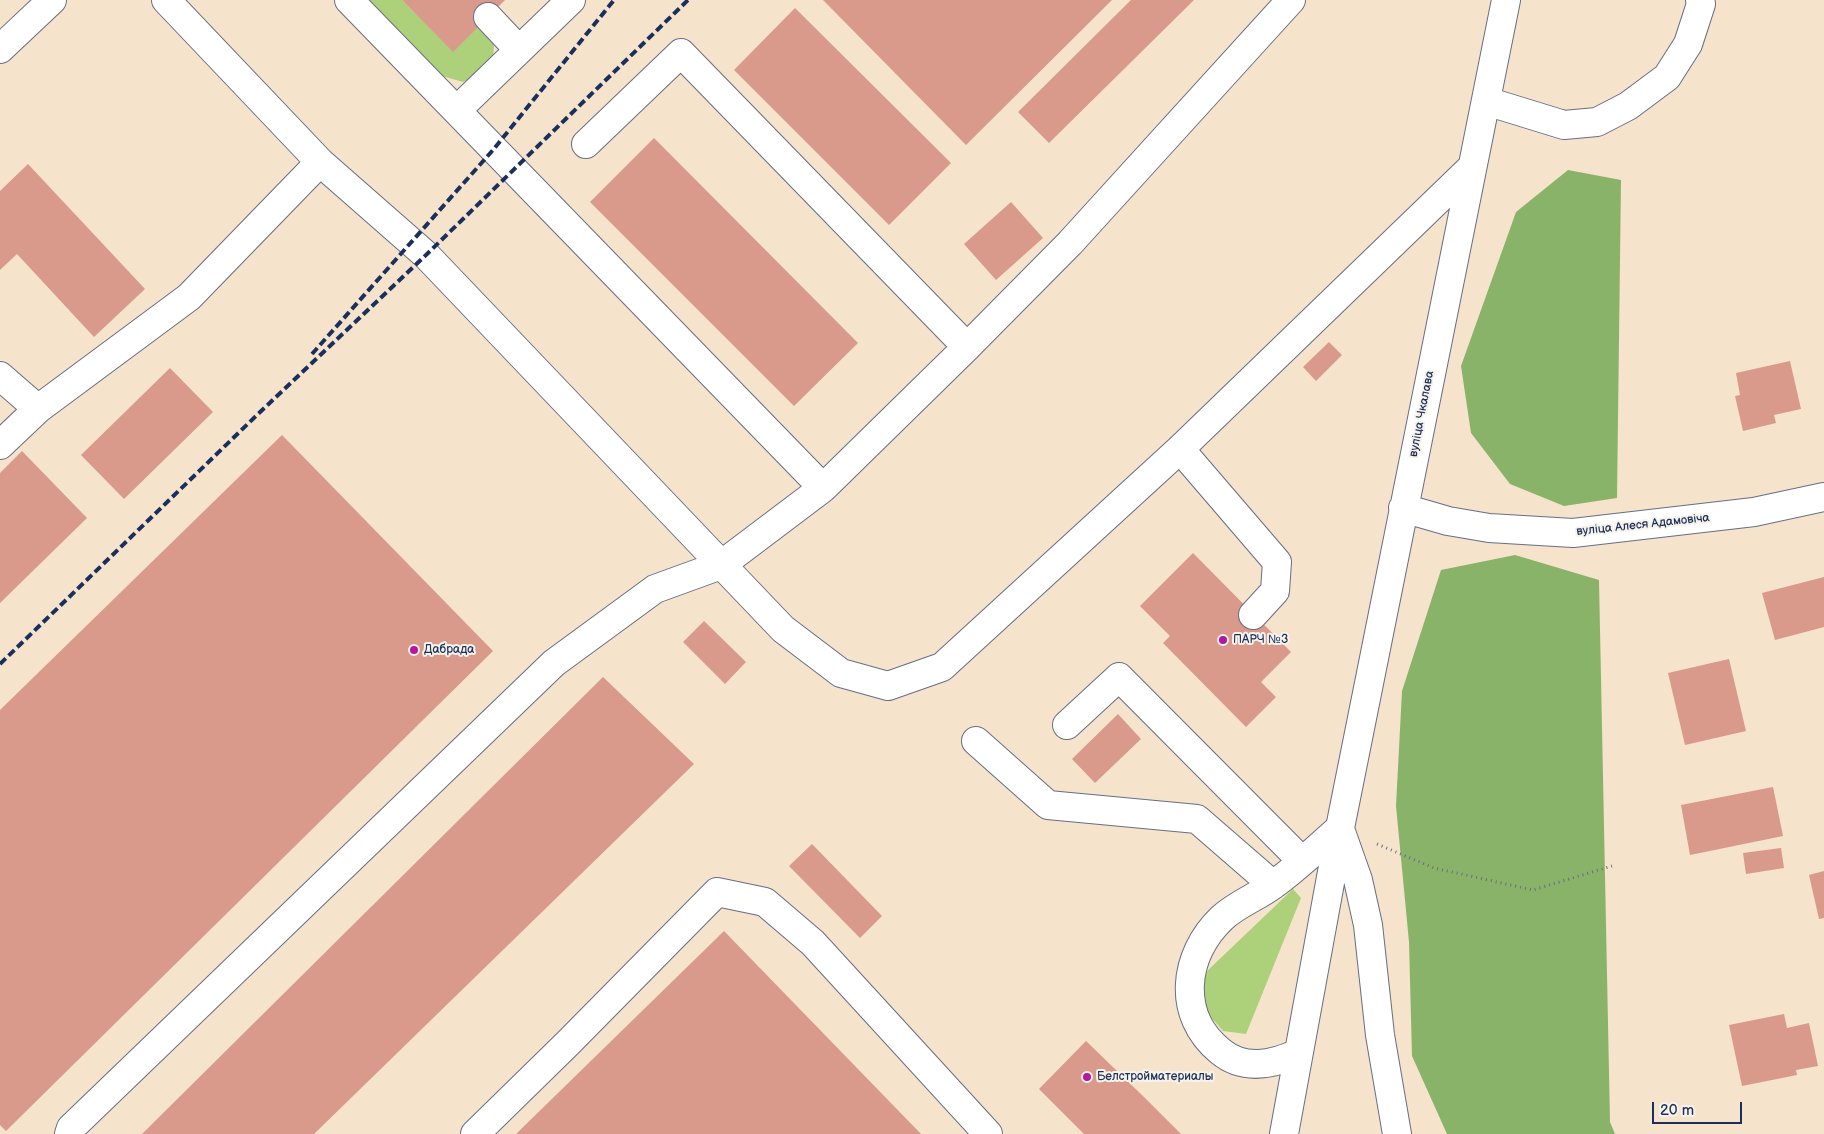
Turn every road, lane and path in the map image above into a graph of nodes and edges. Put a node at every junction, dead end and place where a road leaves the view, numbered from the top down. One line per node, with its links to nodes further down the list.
1 (52, 0): 9 (street)
2 (166, 0): 14 (street)
3 (349, 0): 12 (street)
4 (571, 0): 10 (street)
5 (1291, 0): 16 (street)
6 (1506, 0): 11 (street, вуліца Чкалава)
7 (1700, 0): 11 (street)
8 (488, 17): 10 (street)
9 (0, 49)
10 (519, 50): 12 (street)
11 (1486, 100): 15 (street, вуліца Чкалава)
12 (457, 110): 21 (street)
13 (586, 144): 16 (street)
14 (320, 162): 18 (street); 24 (street)
15 (1471, 168): 20 (street); 23 (street, вуліца Чкалава)
16 (967, 348): 21 (street)
17 (0, 376): 18 (street)
18 (38, 409): 19 (street)
19 (0, 445)
20 (1180, 449): 24 (street); 25 (street)
21 (822, 488): 24 (street)
22 (1824, 497): 23 (street, вуліца Алеся Адамовіча)
23 (1403, 508): 28 (street, вуліца Чкалава)
24 (721, 565): 33 (street)
25 (1253, 615)
26 (1067, 725): 29 (street)
27 (976, 741): 31 (street)
28 (1340, 828): 29 (street); 30 (path); 32 (street, вуліца Чкалава); 37 (street)
29 (1302, 861): 31 (street)
30 (1612, 866)
31 (1273, 885): 32 (street)
32 (1298, 1053): 36 (street, вуліца Чкалава)
33 (69, 1134)
34 (475, 1134): 35 (street)
35 (988, 1134)
36 (1284, 1134)
37 (1397, 1134)

